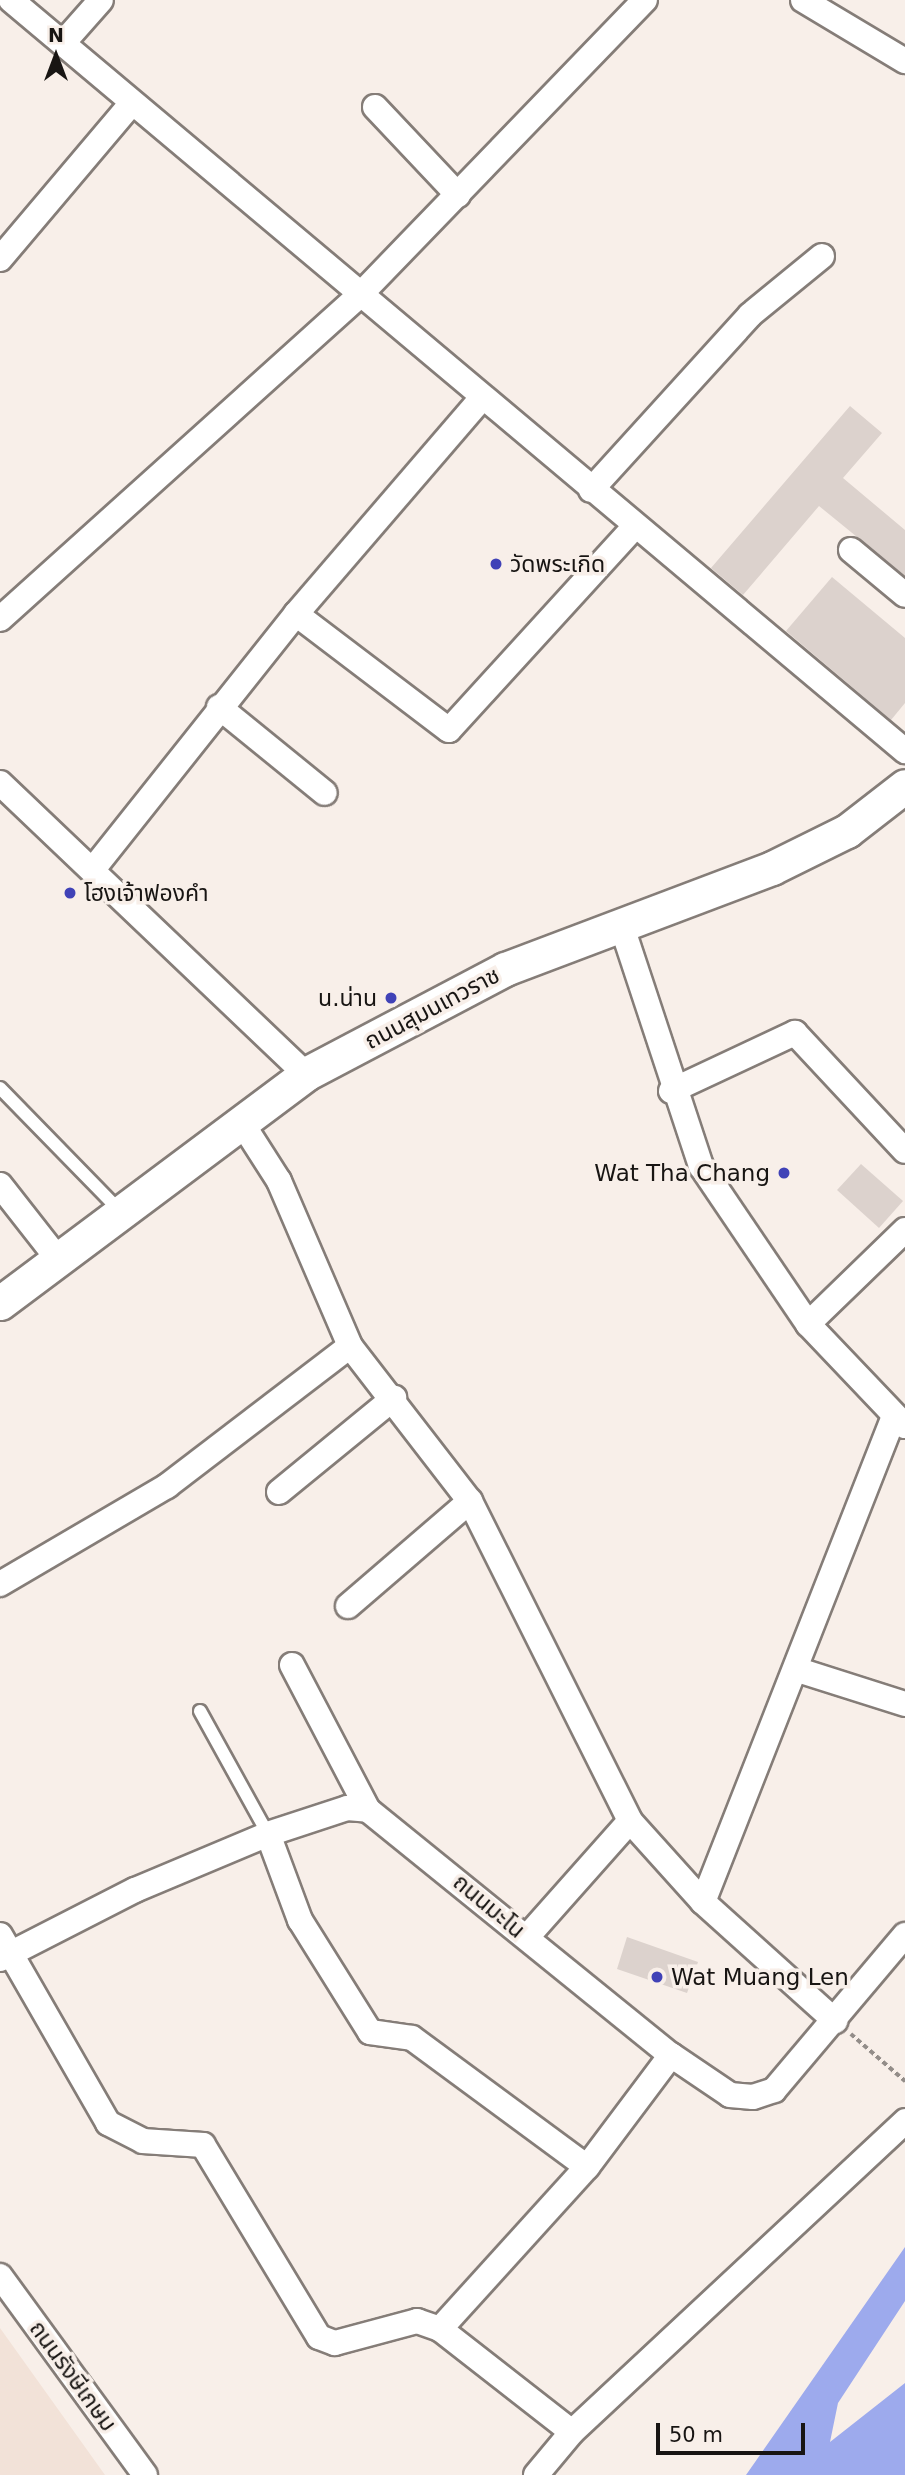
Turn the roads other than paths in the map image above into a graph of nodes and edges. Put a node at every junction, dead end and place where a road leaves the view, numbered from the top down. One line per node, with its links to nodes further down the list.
1 (11, 0): 5 (street)
2 (101, 0): 5 (street)
3 (645, 0): 9 (street)
4 (803, 0): 6 (street)
5 (63, 43): 7 (street)
6 (905, 61)
7 (131, 104): 11 (street); 12 (street)
8 (375, 107): 9 (street)
9 (458, 195): 12 (street)
10 (822, 256): 14 (street)
11 (0, 260)
12 (358, 297): 13 (street); 19 (street)
13 (480, 400): 14 (street); 18 (street)
14 (591, 490): 15 (street)
15 (635, 526): 18 (street); 21 (street)
16 (851, 550): 17 (street)
17 (905, 595)
18 (296, 614): 20 (street)
19 (0, 619)
20 (219, 707): 24 (street); 25 (street)
21 (905, 751)
22 (0, 783): 25 (street)
23 (905, 786): 26 (street, ถนนสุมนเทวราช)
24 (325, 793)
25 (94, 868): 27 (street)
26 (622, 927): 27 (street, ถนนสุมนเทวราช); 29 (street)
27 (306, 1074): 30 (street, ถนนสุมนเทวราช)
28 (0, 1087): 33 (lane)
29 (671, 1091): 31 (street); 37 (street)
30 (240, 1120): 33 (street, ถนนสุมนเทวราช); 38 (street)
31 (905, 1151)
32 (0, 1185): 35 (street)
33 (121, 1212): 35 (street, ถนนสุมนเทวราช)
34 (905, 1230): 37 (street)
35 (58, 1259): 36 (street, ถนนสุมนเทวราช)
36 (0, 1303)
37 (808, 1324): 40 (street)
38 (350, 1346): 39 (street); 43 (street)
39 (394, 1398): 41 (street); 42 (street)
40 (899, 1423): 46 (street)
41 (279, 1492)
42 (470, 1501): 44 (street); 50 (street)
43 (0, 1584)
44 (348, 1606)
45 (292, 1665): 49 (street)
46 (798, 1670): 47 (street); 52 (street)
47 (905, 1704)
48 (200, 1711): 51 (lane)
49 (368, 1810): 51 (street); 54 (street, ถนนมะโน)
50 (630, 1821): 52 (street); 54 (street)
51 (268, 1835): 55 (street); 59 (street)
52 (703, 1902): 56 (street)
53 (905, 1935): 56 (street, ถนนมะโน)
54 (527, 1937): 57 (street, ถนนมะโน)
55 (3, 1949): 61 (street)
56 (835, 2021): 57 (street, ถนนมะโน)
57 (671, 2055): 59 (street)
58 (905, 2121): 62 (street)
59 (587, 2167): 61 (street)
60 (0, 2276): 63 (street, ถนนรังษีเกษม)
61 (440, 2329): 62 (street)
62 (572, 2432): 64 (street)
63 (145, 2475)
64 (536, 2475)

